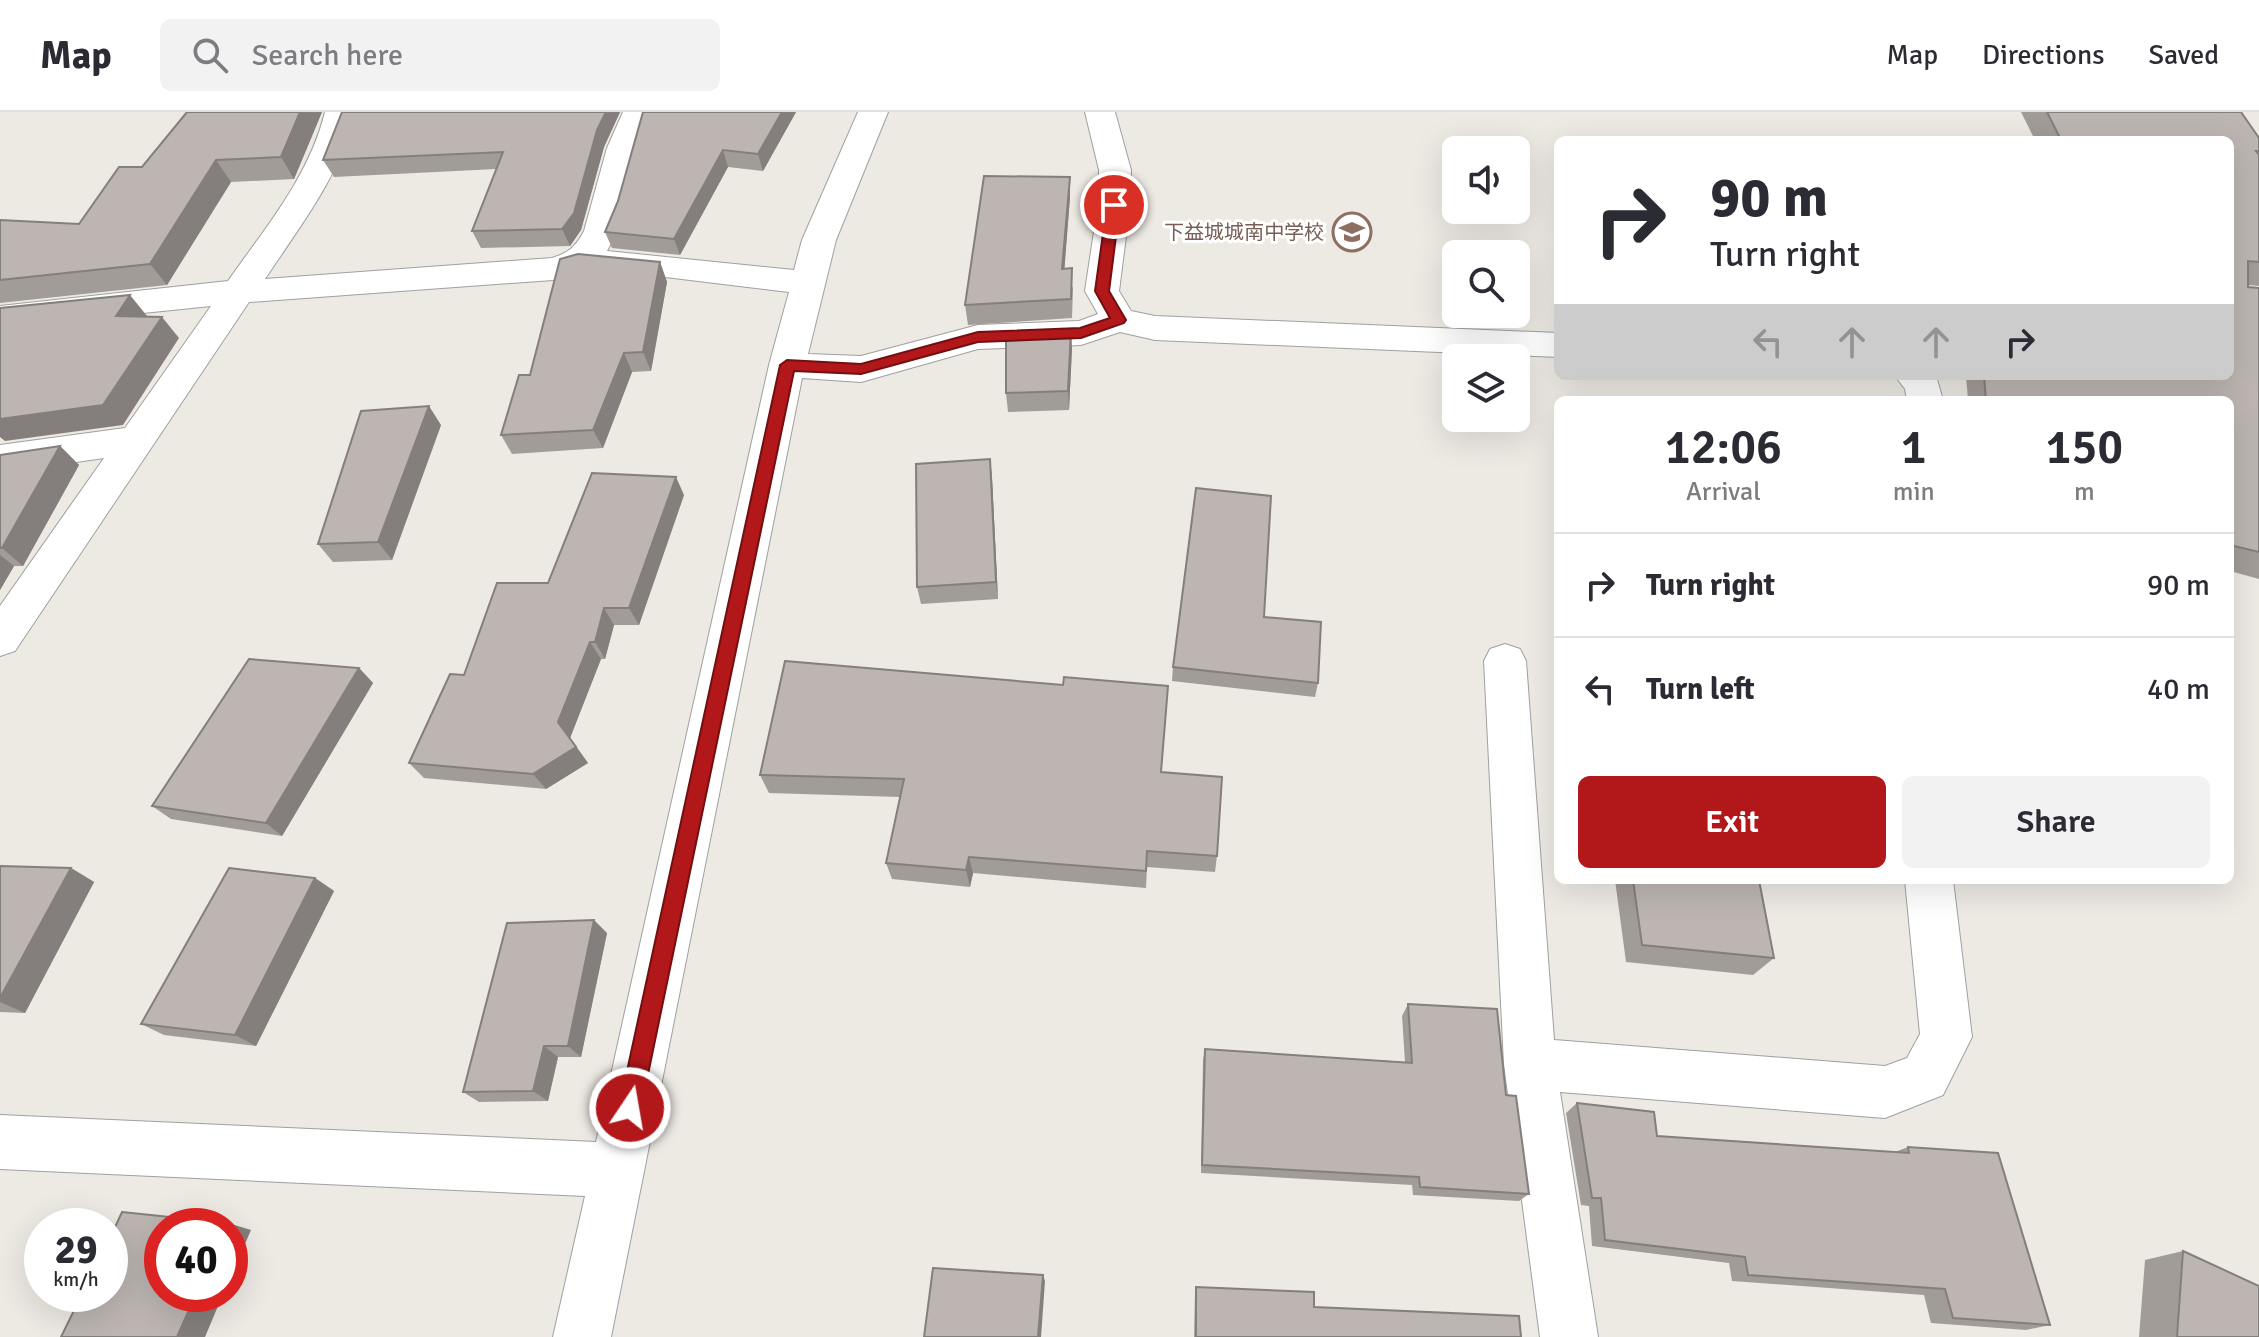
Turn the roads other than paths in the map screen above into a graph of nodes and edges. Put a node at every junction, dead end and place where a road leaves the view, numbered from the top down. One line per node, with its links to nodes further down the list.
1 (340, 112): 7 (street)
2 (638, 112): 5 (street)
3 (873, 112): 6 (street)
4 (1100, 112): 8 (street)
5 (582, 259): 6 (street); 7 (street)
6 (808, 283): 11 (street)
7 (235, 292): 9 (street); 12 (street)
8 (1119, 320): 10 (street); 11 (street)
9 (0, 321)
10 (1554, 345)
11 (787, 365): 19 (street)
12 (135, 440): 13 (street); 14 (street)
13 (0, 459)
14 (0, 639)
15 (1505, 661): 17 (street)
16 (1929, 884): 17 (street)
17 (1530, 1064): 21 (street)
18 (0, 1142): 19 (street)
19 (617, 1170): 20 (street)
20 (582, 1337)
21 (1569, 1337)

